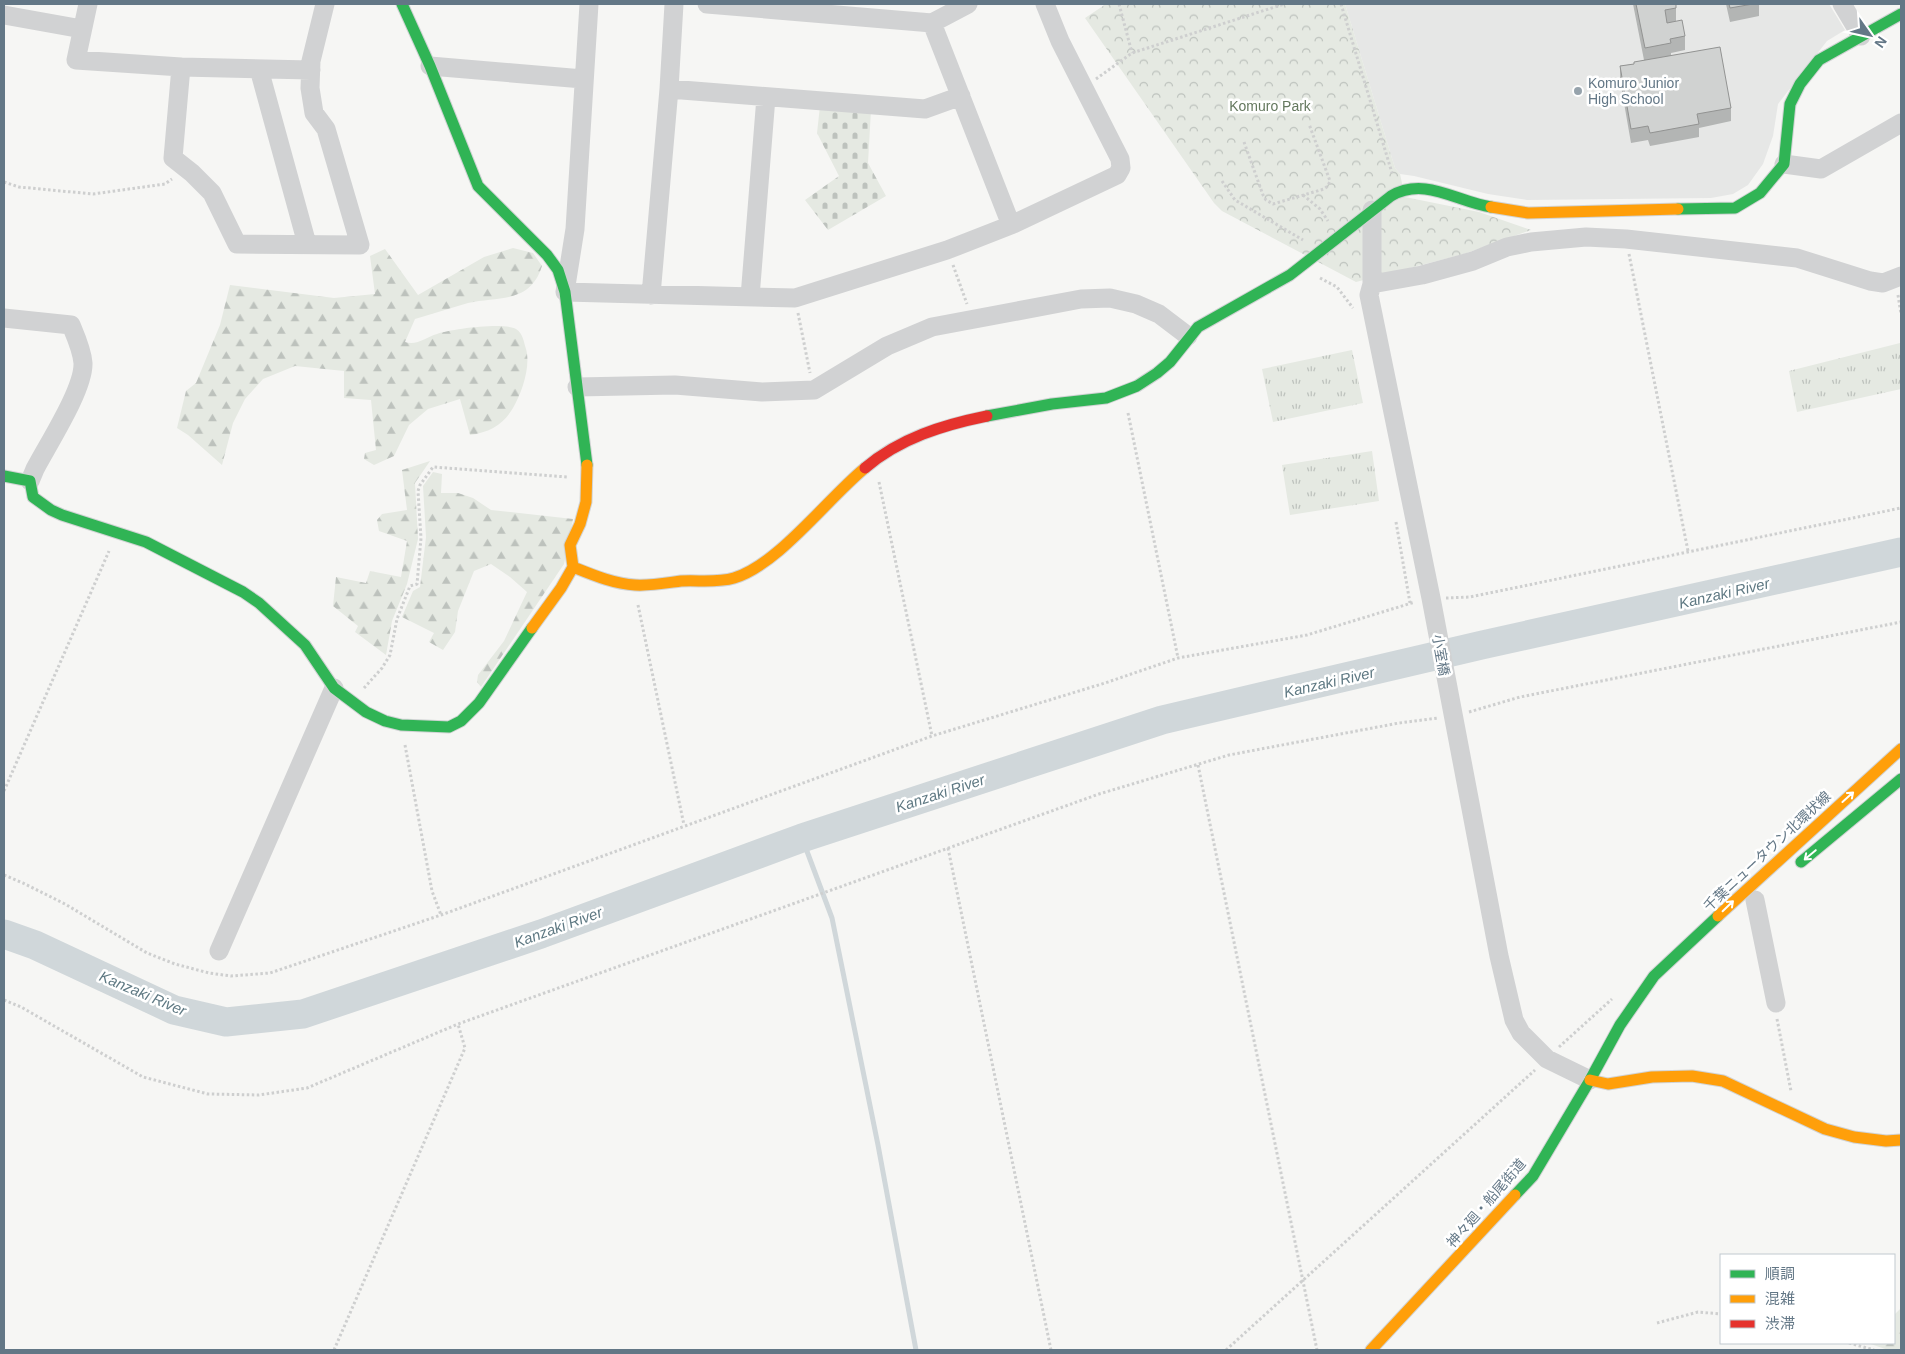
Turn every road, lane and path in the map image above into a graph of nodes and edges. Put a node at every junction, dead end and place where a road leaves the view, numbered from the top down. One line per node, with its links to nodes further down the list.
1 (88, 4): 17 (street)
2 (325, 4): 23 (street)
3 (402, 4): 20 (street)
4 (589, 4): 24 (street)
5 (674, 4): 26 (street)
6 (707, 4): 13 (street)
7 (968, 4): 16 (street)
8 (1044, 4): 25 (street)
9 (1119, 4): 19 (path)
10 (1284, 4): 19 (path)
11 (1341, 4): 36 (path)
12 (1842, 4): 18 (street)
13 (836, 10): 16 (street)
14 (1901, 14): 18 (street)
15 (4, 15): 17 (street)
16 (932, 24): 27 (street)
17 (82, 29): 21 (street)
18 (1861, 36): 32 (street)
19 (1132, 53): 25 (path)
20 (430, 66): 24 (street); 48 (street)
21 (181, 68): 22 (street); 33 (street)
22 (259, 69): 23 (street); 42 (street)
23 (311, 70): 42 (street)
24 (583, 79): 48 (street)
25 (1085, 88): 39 (street)
26 (669, 89): 28 (street); 49 (street)
27 (961, 96): 28 (street); 39 (street)
28 (766, 97): 50 (street)
29 (1901, 123): 32 (street)
30 (1310, 124): 37 (path)
31 (1244, 142): 37 (path)
32 (1784, 164): 36 (street)
33 (186, 169): 35 (path); 42 (street)
34 (1222, 181): 44 (path)
35 (4, 182)
36 (1397, 192): 38 (street)
37 (1303, 195): 40 (path)
38 (1367, 214): 40 (street); 47 (street, 小室橋)
39 (1011, 225): 43 (street)
40 (1337, 238): 44 (street)
41 (1626, 239): 46 (street); 47 (street); 66 (path)
42 (307, 244)
43 (947, 250): 51 (street); 54 (path)
44 (1320, 252): 45 (street)
45 (1290, 275): 52 (path); 55 (street)
46 (1901, 276)
47 (1372, 284): 69 (street, 小室橋)
48 (565, 292): 49 (street); 56 (street)
49 (651, 295): 50 (street)
50 (750, 297): 51 (street)
51 (795, 298): 57 (path)
52 (1356, 314)
53 (4, 318): 62 (street)
54 (973, 318): 55 (street); 57 (street)
55 (1188, 336): 58 (street)
56 (578, 387): 57 (street); 61 (street)
57 (814, 390)
58 (1124, 393): 59 (street); 72 (path)
59 (874, 459): 68 (street); 77 (path)
60 (4, 476): 62 (street)
61 (588, 478): 67 (street); 74 (path)
62 (30, 481): 65 (street)
63 (1901, 508): 66 (path)
64 (1396, 519): 70 (path)
65 (118, 532): 73 (street); 81 (path)
66 (1688, 551): 69 (path)
67 (573, 567): 68 (street); 76 (street)
68 (634, 585): 82 (path)
69 (1431, 598): 70 (path); 75 (street, 小室橋)
70 (1410, 603): 72 (path)
71 (1901, 622): 75 (path)
72 (1178, 658): 77 (path)
73 (334, 688): 74 (street); 88 (street)
74 (351, 702): 76 (street)
75 (1452, 714): 79 (path); 94 (street, 小室橋)
76 (401, 725): 87 (path)
77 (932, 736): 82 (path)
78 (1901, 749): 89 (street, 千葉ニュータウン北環状線, one-way to 78)
79 (1198, 765): 83 (path); 98 (path)
80 (1901, 779): 84 (street, one-way to 84)
81 (4, 791)
82 (684, 825): 87 (path)
83 (948, 848): 93 (path); 103 (path)
84 (1794, 868)
85 (4, 875): 87 (path)
86 (1751, 903): 89 (street, 千葉ニュータウン北環状線); 92 (street)
87 (441, 915)
88 (219, 951)
89 (1654, 976): 95 (street, 千葉ニュータウン北環状線)
90 (1619, 992): 94 (path)
91 (4, 1000): 93 (path)
92 (1776, 1003): 96 (path)
93 (458, 1024): 102 (path)
94 (1547, 1059): 95 (street, 小室橋); 98 (path)
95 (1590, 1080): 96 (street); 106 (street, 神々廻・船尾街道)
96 (1796, 1116): 97 (street)
97 (1901, 1140)
98 (1302, 1281): 104 (path); 105 (path)
99 (1720, 1314): 100 (path)
100 (1657, 1323)
101 (1853, 1344): 107 (path)
102 (334, 1350)
103 (1051, 1350)
104 (1226, 1350)
105 (1317, 1350)
106 (1370, 1350)
107 (1874, 1350)

